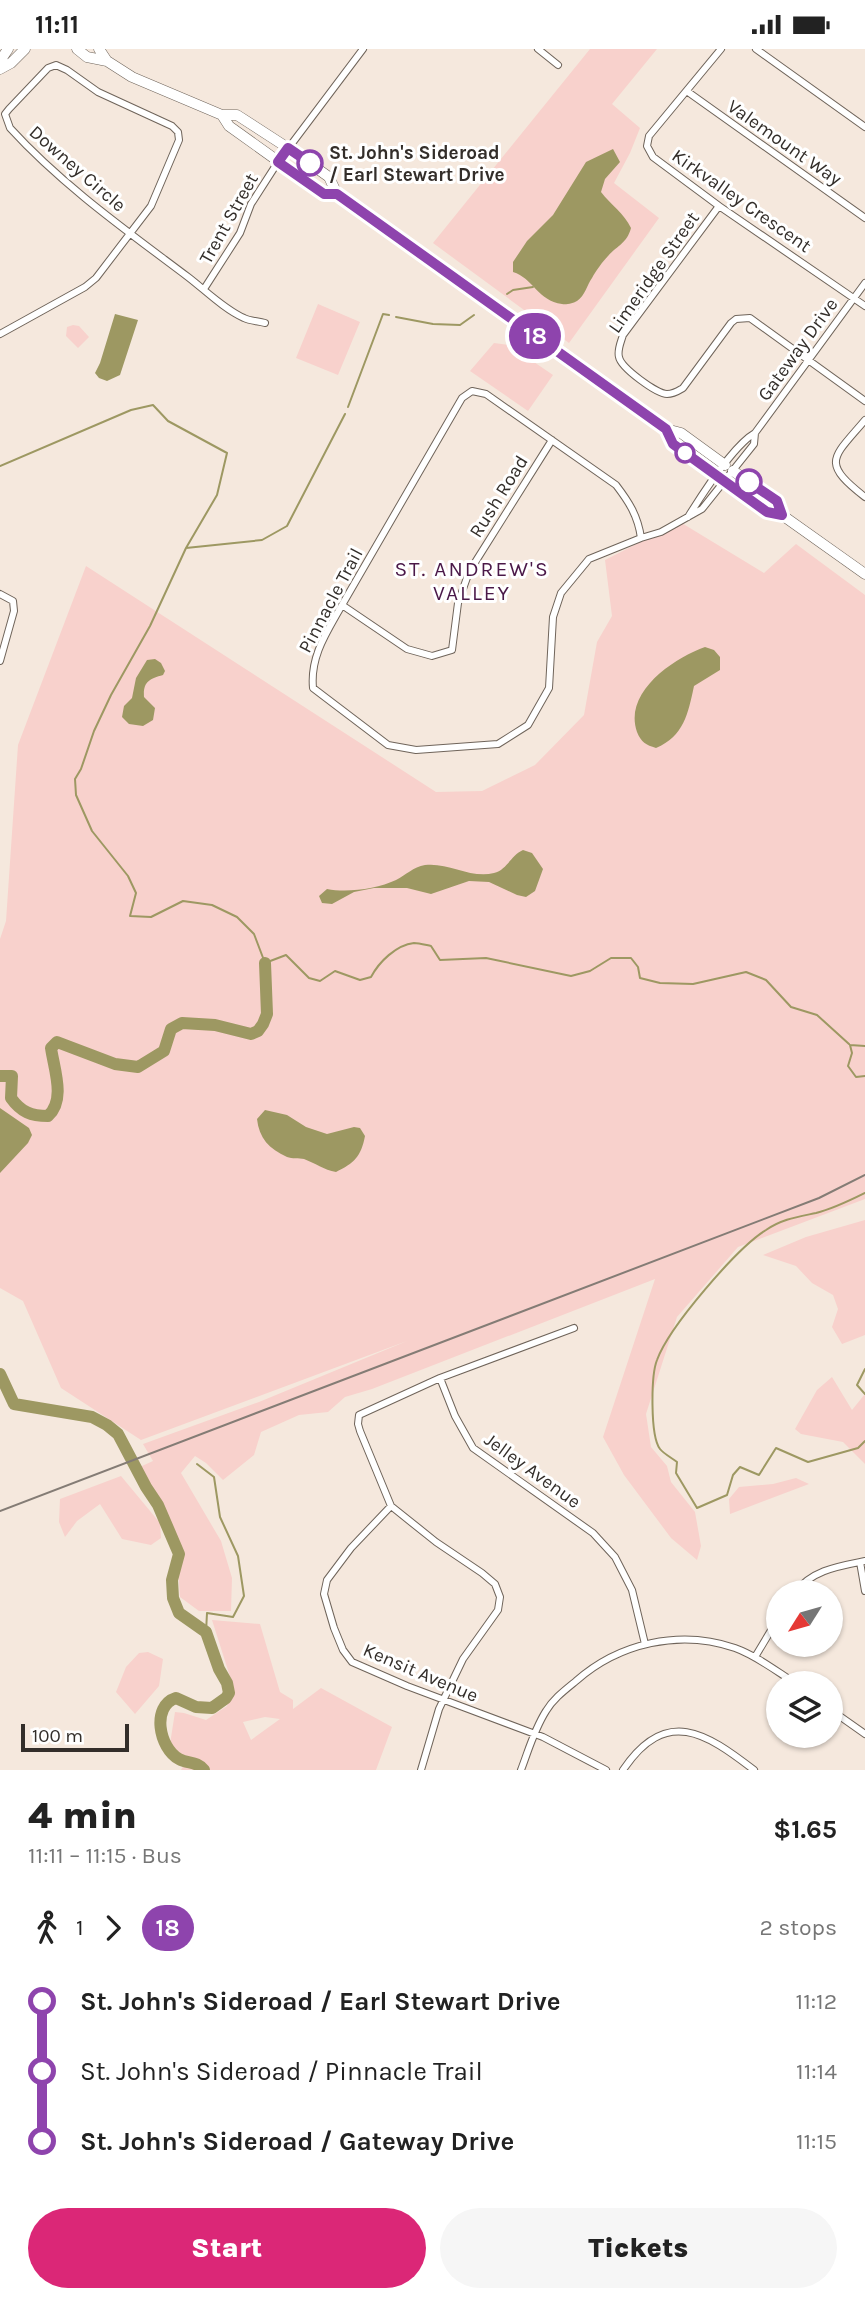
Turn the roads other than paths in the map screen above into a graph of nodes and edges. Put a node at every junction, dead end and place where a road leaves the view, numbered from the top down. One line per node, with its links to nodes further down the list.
1 (8, 49): 9 (main road)
2 (25, 49): 12 (main road)
3 (76, 49): 10 (main road)
4 (99, 49): 10 (main road)
5 (363, 49): 16 (street, Trent Street)
6 (538, 49): 11 (street)
7 (721, 49): 13 (street, Kirkvalley Crescent)
8 (757, 49): 15 (street)
9 (0, 61)
10 (107, 61): 14 (main road)
11 (558, 65)
12 (0, 69)
13 (688, 92): 19 (street, Kirkvalley Crescent); 20 (street, Valemount Way)
14 (222, 115): 16 (main road); 17 (main road)
15 (865, 127)
16 (288, 148): 17 (street, Trent Street); 18 (main road)
17 (278, 162): 18 (main road); 23 (street, Trent Street)
18 (337, 194): 31 (main road)
19 (719, 206): 24 (street, Kirkvalley Crescent); 28 (street, Limeridge Street)
20 (865, 218)
21 (130, 233): 21 (street, Downey Circle); 23 (street, Downey Circle); 27 (street)
22 (865, 283): 24 (street, Gateway Drive)
23 (204, 289): 26 (street, Downey Circle)
24 (854, 298): 25 (street, Kirkvalley Crescent); 28 (street, Gateway Drive)
25 (865, 306)
26 (265, 323)
27 (0, 334)
28 (808, 362): 29 (street); 33 (street, Gateway Drive)
29 (865, 401)
30 (865, 420): 36 (street)
31 (666, 429): 33 (main road); 34 (main road)
32 (552, 440): 39 (street, Pinnacle Trail); 42 (street, Pinnacle Trail); 42 (street, Rush Road)
33 (729, 468): 34 (street, Pinnacle Trail); 35 (street, Gateway Drive); 37 (main road)
34 (716, 475): 35 (main road); 38 (street, Pinnacle Trail)
35 (725, 482): 37 (main road); 38 (street, Pinnacle Trail)
36 (865, 497)
37 (782, 515): 40 (main road)
38 (688, 517): 39 (street, Pinnacle Trail)
39 (641, 538): 42 (street, Pinnacle Trail)
40 (865, 574)
41 (0, 594): 43 (street)
42 (342, 605)
43 (0, 661)
44 (574, 1328): 45 (street)
45 (440, 1378): 46 (street); 51 (street, Jelley Avenue)
46 (391, 1506): 54 (street); 54 (street, Kensit Avenue)
47 (862, 1562): 48 (street); 49 (street)
48 (809, 1580)
49 (865, 1591)
50 (766, 1639): 52 (street)
51 (645, 1644): 52 (street); 56 (street)
52 (755, 1657): 53 (street)
53 (777, 1671)
54 (443, 1700): 56 (street, Kensit Avenue); 58 (street)
55 (843, 1718): 57 (street)
56 (533, 1734): 59 (street); 60 (street, Kensit Avenue)
57 (865, 1734)
58 (421, 1770)
59 (522, 1770)
60 (606, 1770)
61 (623, 1770): 62 (street)
62 (754, 1770)

